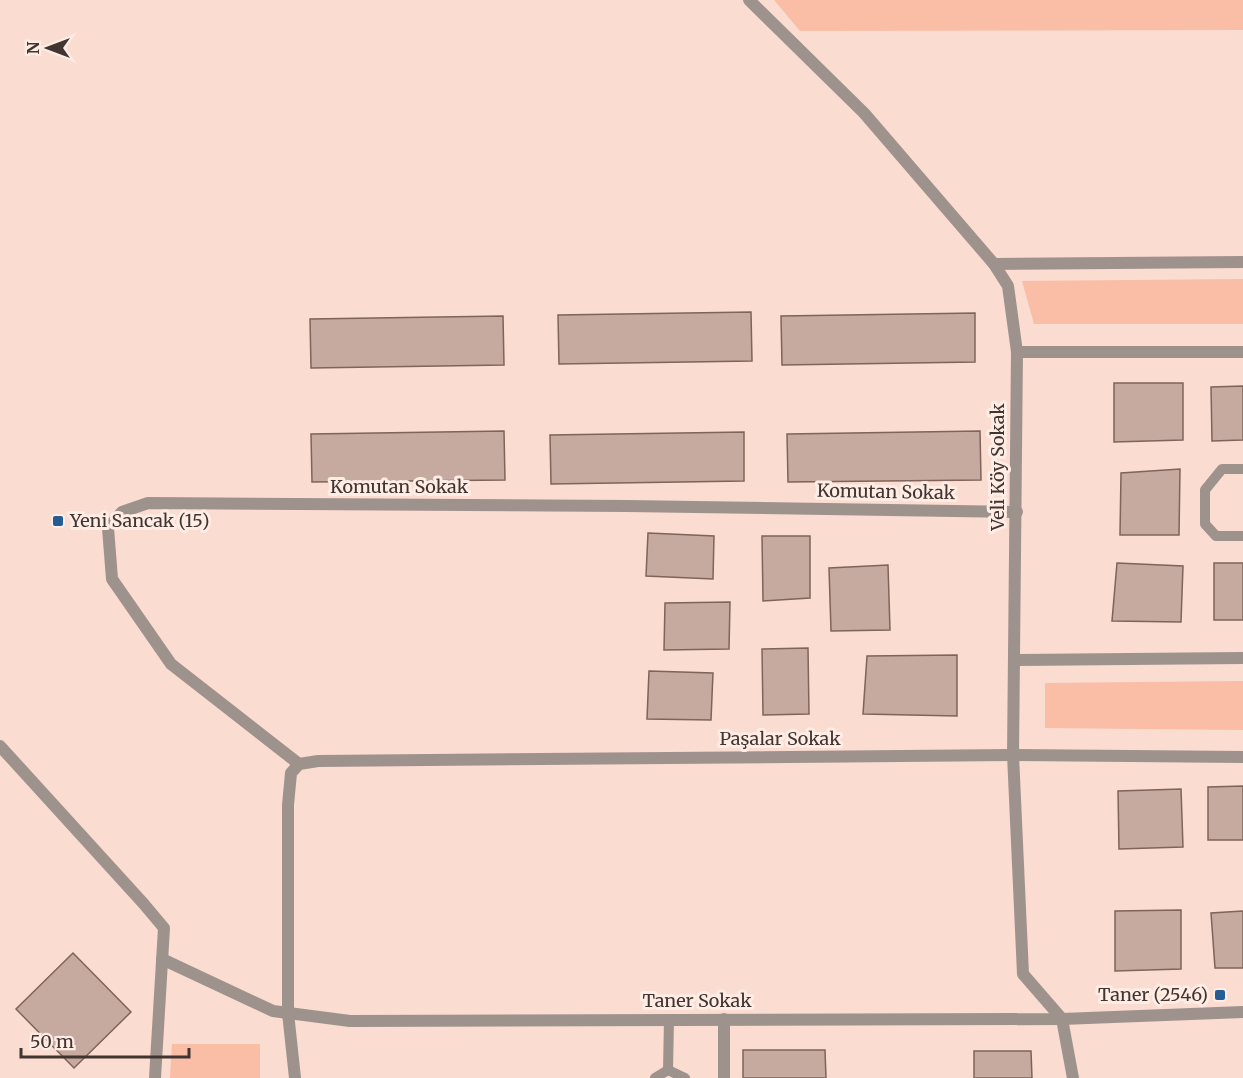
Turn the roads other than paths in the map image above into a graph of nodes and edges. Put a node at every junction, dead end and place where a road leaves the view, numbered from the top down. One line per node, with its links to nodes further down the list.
1 (749, 0): 3 (street, Veli Köy Sokak)
2 (1243, 262): 3 (street)
3 (994, 264): 4 (street, Veli Köy Sokak)
4 (1017, 352): 5 (street); 7 (street, Veli Köy Sokak)
5 (1243, 352)
6 (1243, 469): 8 (lane)
7 (1017, 512): 10 (street, Veli Köy Sokak); 14 (street, Komutan Sokak)
8 (1243, 536)
9 (1243, 658): 10 (street)
10 (1015, 660): 12 (street, Veli Köy Sokak)
11 (0, 746): 15 (street)
12 (1013, 755): 13 (street, Paşalar Sokak); 14 (street, Paşalar Sokak); 18 (street, Veli Köy Sokak)
13 (1243, 757)
14 (299, 764): 17 (street)
15 (162, 959): 17 (street, Taner Sokak); 22 (street)
16 (1243, 1012): 18 (street, Taner Sokak)
17 (288, 1013): 19 (street, Taner Sokak); 23 (street)
18 (1062, 1018): 20 (street, Taner Sokak); 27 (street)
19 (669, 1019): 20 (street, Taner Sokak); 21 (lane)
20 (724, 1019): 26 (street)
21 (668, 1070): 24 (lane); 25 (lane)
22 (155, 1078)
23 (295, 1078)
24 (655, 1078)
25 (685, 1078)
26 (724, 1078)
27 (1073, 1078)

